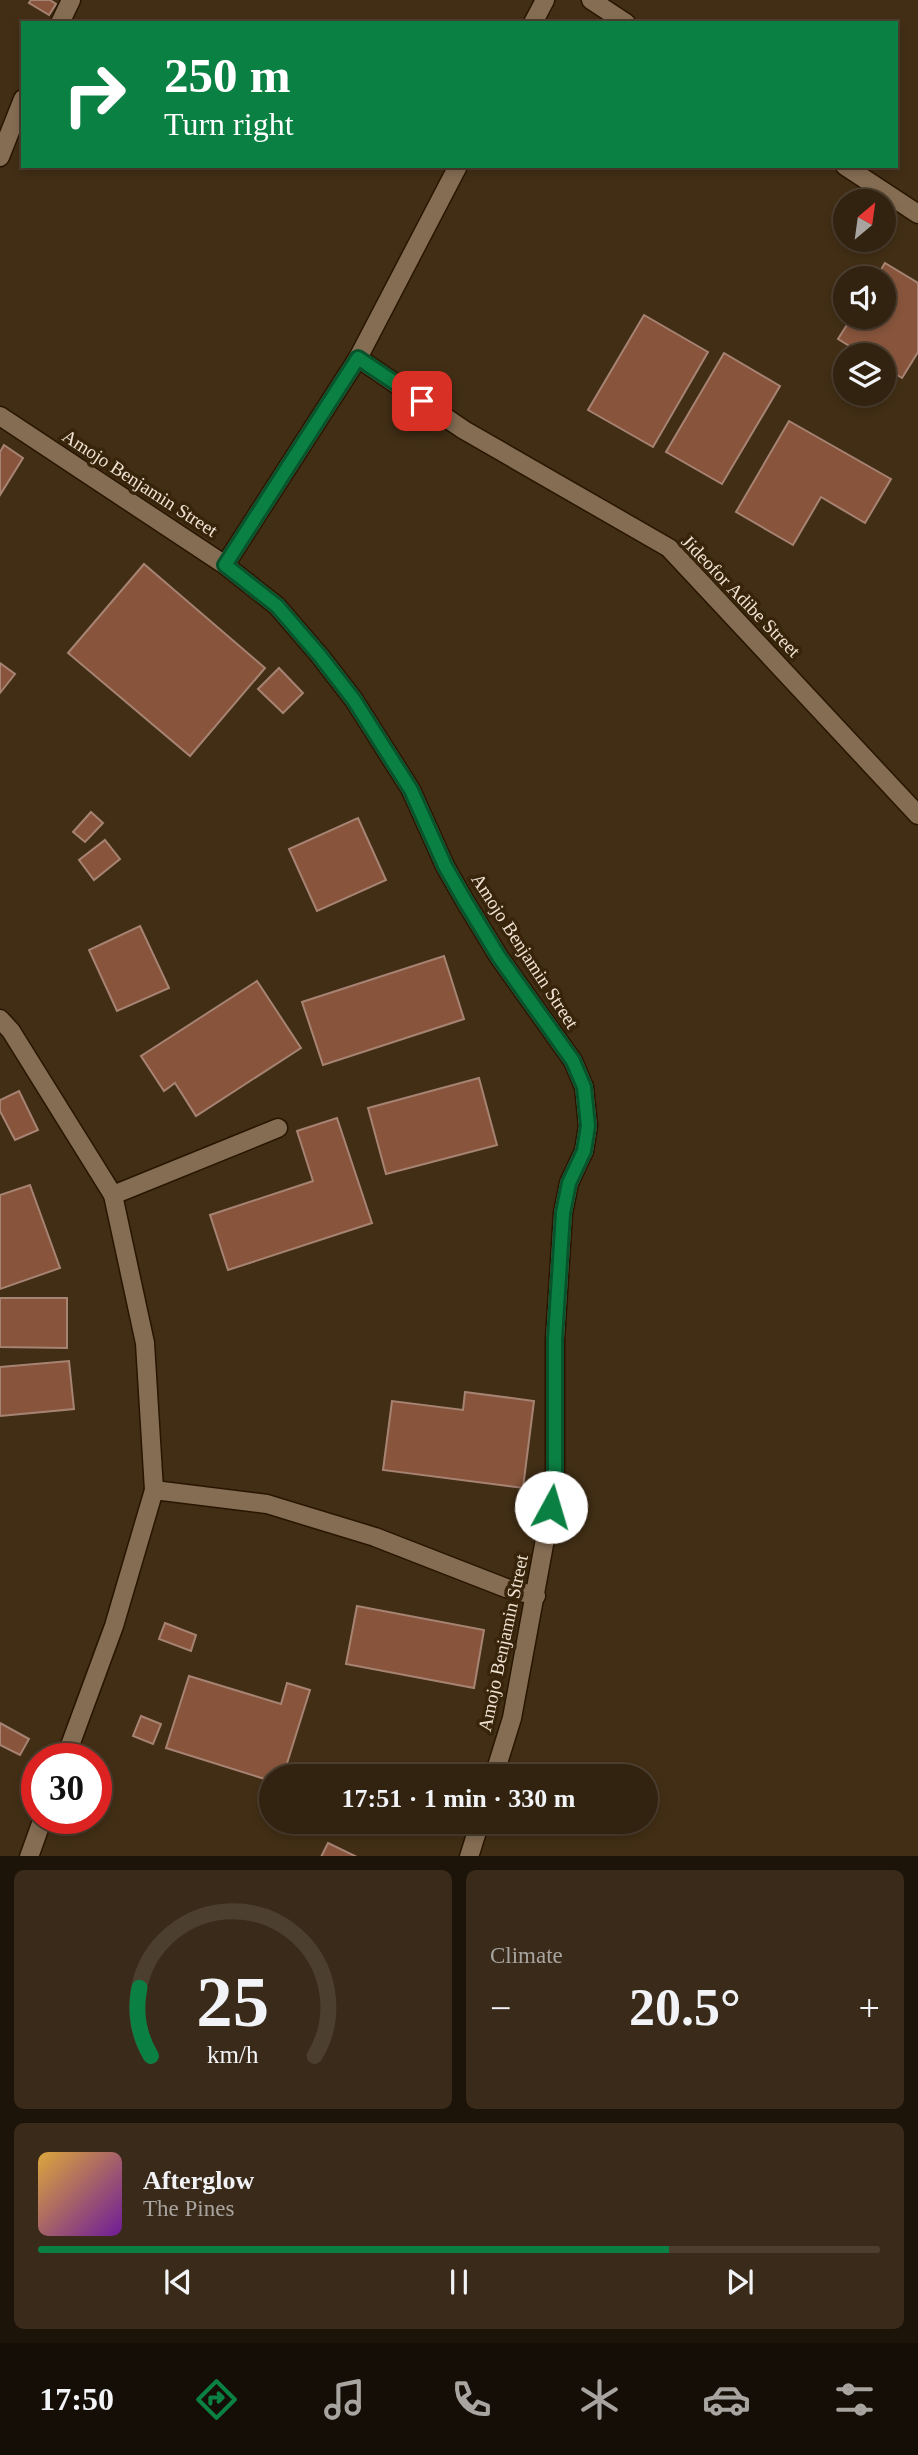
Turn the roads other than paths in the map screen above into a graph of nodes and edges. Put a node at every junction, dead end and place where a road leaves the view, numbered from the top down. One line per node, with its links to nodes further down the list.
1 (71, 0): 4 (street)
2 (545, 0): 5 (street)
3 (591, 0): 6 (street)
4 (61, 21)
5 (534, 21)
6 (623, 21)
7 (21, 104): 8 (street)
8 (0, 158)
9 (457, 168): 12 (street)
10 (848, 168): 11 (street)
11 (918, 214)
12 (358, 358): 14 (street); 15 (street, Jideofor Adibe Street)
13 (0, 416): 14 (street, Amojo Benjamin Street)
14 (225, 565): 20 (street, Amojo Benjamin Street)
15 (918, 815)
16 (0, 1019): 18 (street)
17 (278, 1128): 18 (street)
18 (113, 1195): 19 (street)
19 (154, 1490): 20 (street); 21 (street)
20 (536, 1596): 22 (street, Amojo Benjamin Street)
21 (71, 1743)
22 (498, 1764)
23 (37, 1834): 25 (street)
24 (476, 1834): 26 (street)
25 (29, 1856)
26 (469, 1856)

